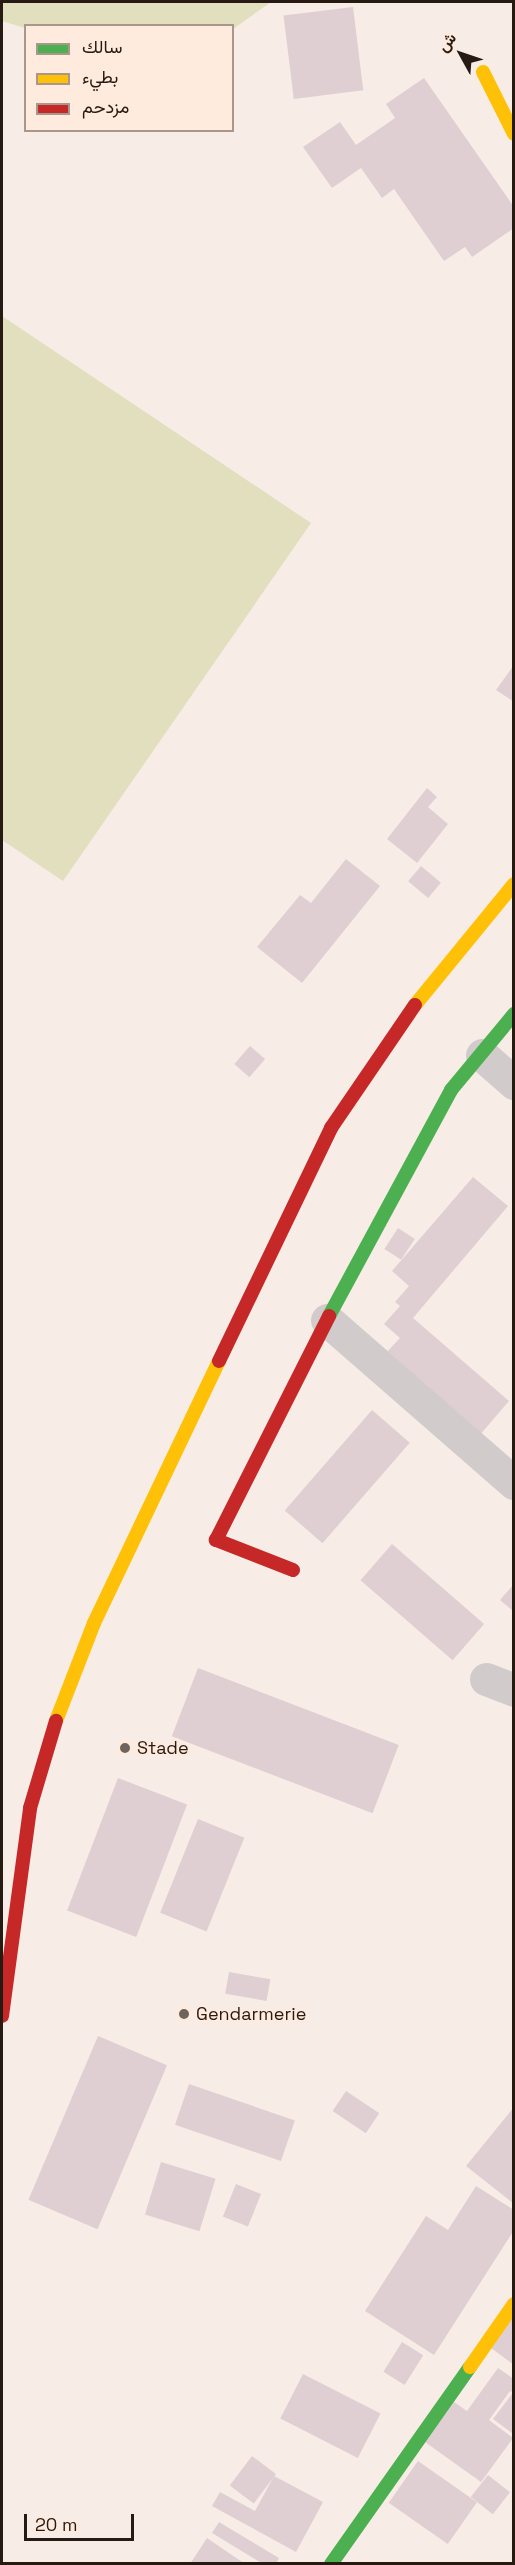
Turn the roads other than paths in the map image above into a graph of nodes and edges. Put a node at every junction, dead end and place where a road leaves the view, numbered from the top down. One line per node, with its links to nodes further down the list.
1 (483, 72): 2 (main road)
2 (513, 134)
3 (513, 884): 10 (main road)
4 (513, 1014): 5 (main road)
5 (482, 1055): 6 (street); 7 (main road)
6 (513, 1083)
7 (327, 1320): 8 (street); 9 (main road)
8 (513, 1482)
9 (292, 1570)
10 (2, 2016)
11 (513, 2304): 12 (main road)
12 (331, 2564)

